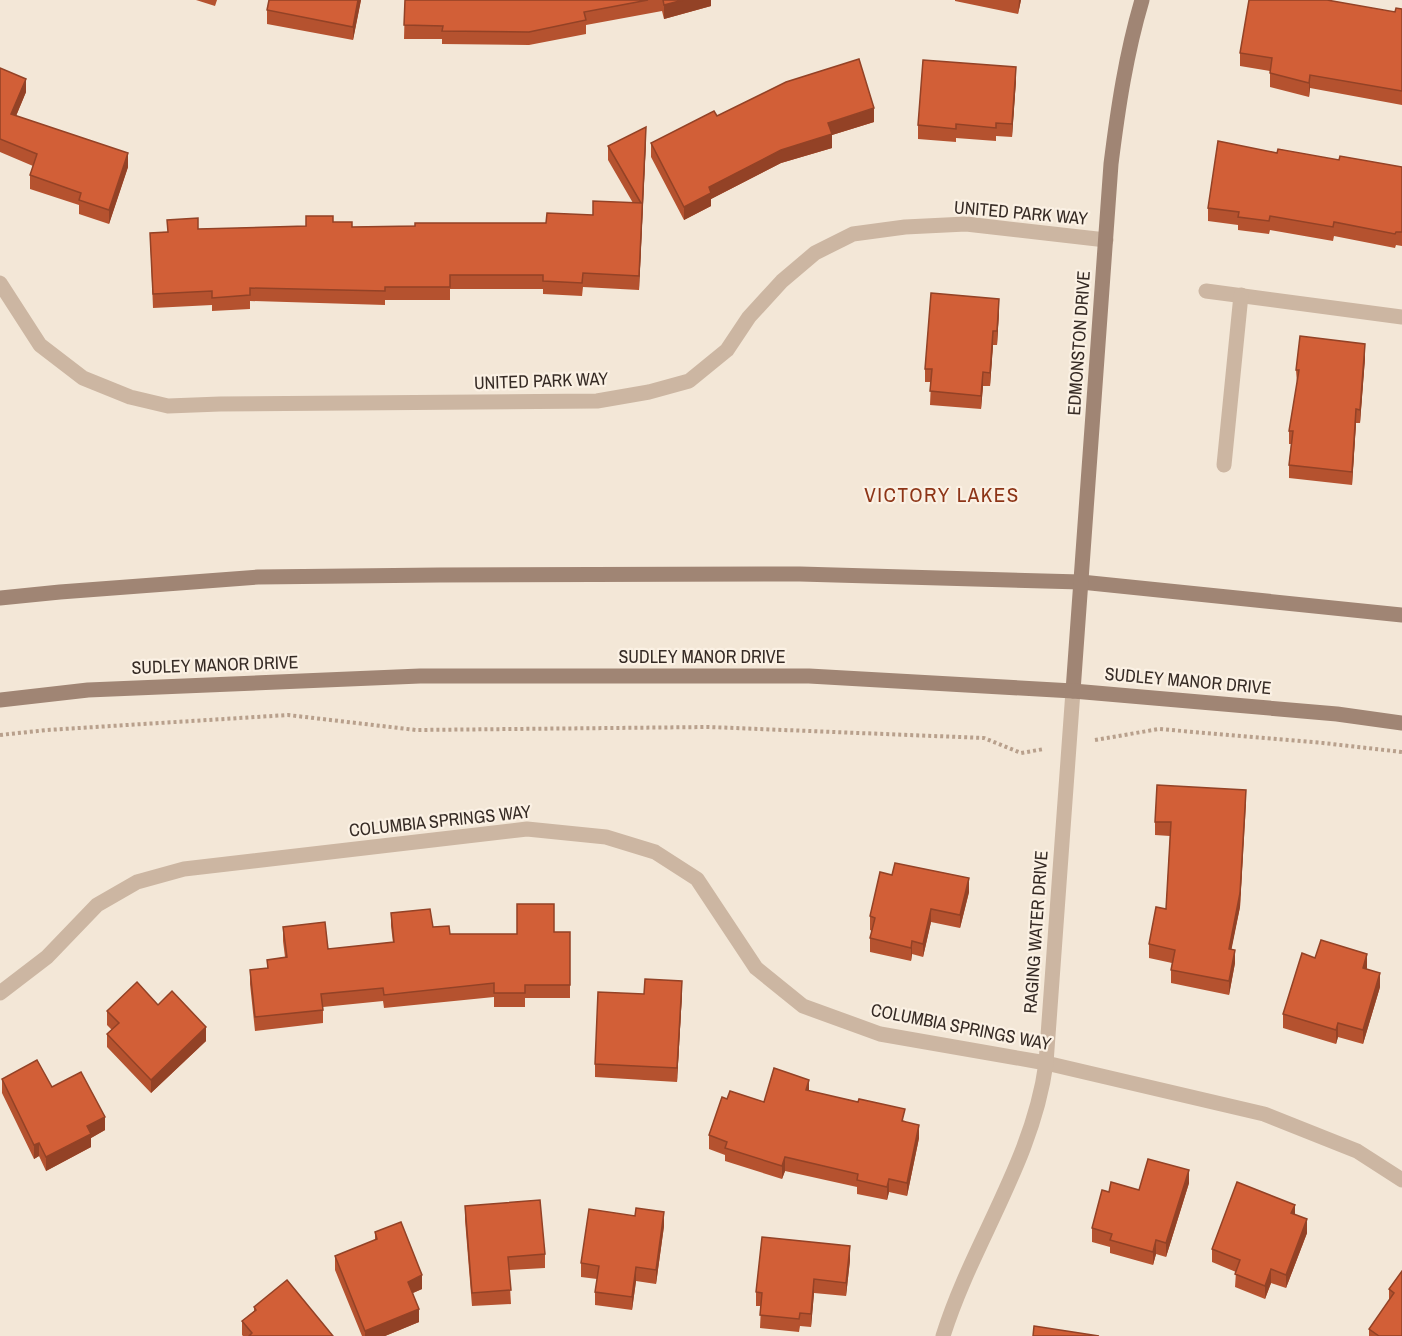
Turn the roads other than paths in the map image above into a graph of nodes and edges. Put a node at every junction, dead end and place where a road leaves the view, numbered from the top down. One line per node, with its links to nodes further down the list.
1 (1142, 0): 2 (main road, EDMONSTON DRIVE)
2 (1106, 240): 3 (street, UNITED PARK WAY); 8 (main road, EDMONSTON DRIVE)
3 (0, 283)
4 (1206, 291): 5 (street)
5 (1241, 295): 6 (street); 7 (street)
6 (1402, 317)
7 (1224, 465)
8 (1081, 582): 9 (main road); 10 (main road); 11 (main road, EDMONSTON DRIVE)
9 (0, 598)
10 (1402, 615)
11 (1073, 691): 12 (main road, SUDLEY MANOR DRIVE); 13 (main road, SUDLEY MANOR DRIVE); 15 (street, RAGING WATER DRIVE)
12 (0, 700)
13 (1402, 723)
14 (0, 993): 15 (street, COLUMBIA SPRINGS WAY)
15 (1046, 1063): 16 (street, COLUMBIA SPRINGS WAY); 17 (street, RAGING WATER DRIVE)
16 (1402, 1180)
17 (943, 1336)

